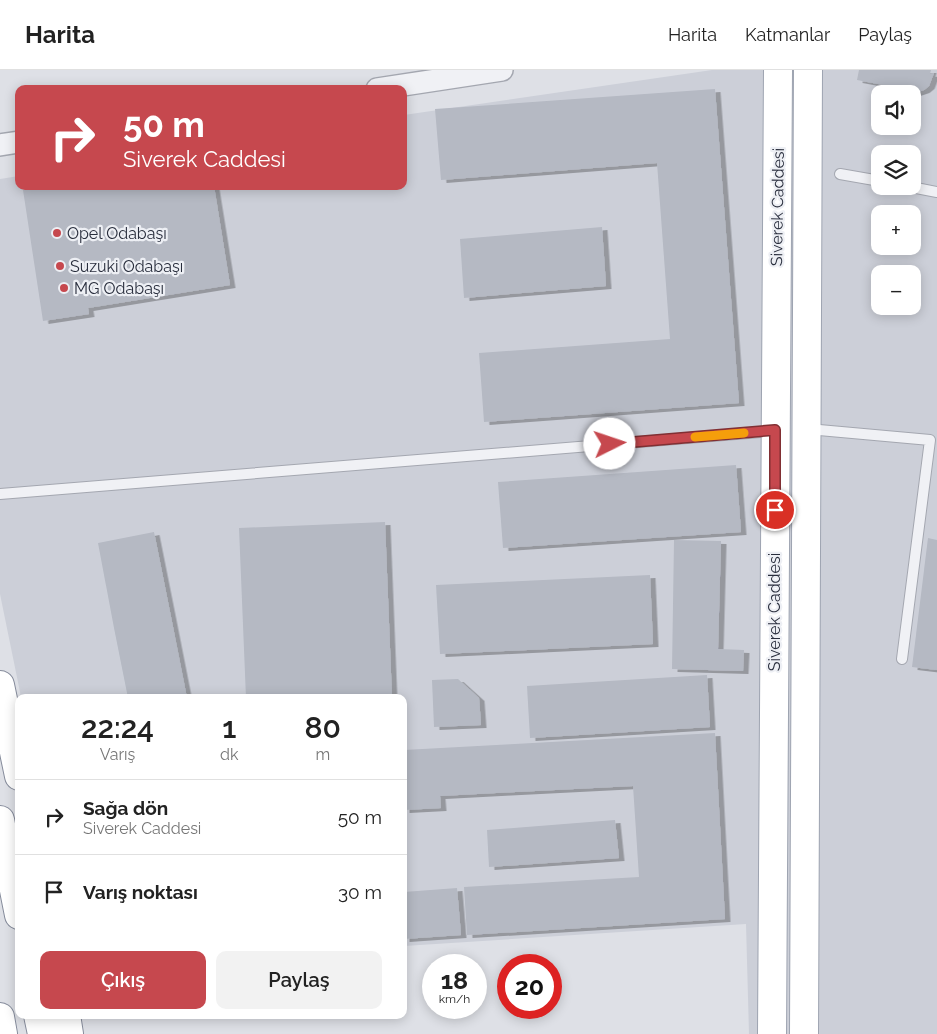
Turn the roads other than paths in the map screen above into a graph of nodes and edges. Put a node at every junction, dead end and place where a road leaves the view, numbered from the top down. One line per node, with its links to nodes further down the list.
1 (502, 70): 4 (street)
2 (778, 70): 12 (main road, Siverek Caddesi)
3 (808, 70): 11 (main road, Siverek Caddesi)
4 (403, 85)
5 (15, 143): 6 (street)
6 (0, 145)
7 (840, 174): 8 (lane)
8 (871, 179)
9 (921, 189): 10 (lane)
10 (937, 192)
11 (807, 429): 14 (lane); 26 (main road, Siverek Caddesi)
12 (775, 430): 13 (lane); 25 (main road, Siverek Caddesi)
13 (0, 494)
14 (902, 659)
15 (0, 685): 16 (main road)
16 (15, 757)
17 (0, 820): 18 (main road)
18 (15, 895)
19 (0, 1017): 22 (main road)
20 (39, 1019): 23 (main road)
21 (67, 1019): 24 (main road)
22 (3, 1034)
23 (42, 1034)
24 (69, 1034)
25 (772, 1034)
26 (804, 1034)

